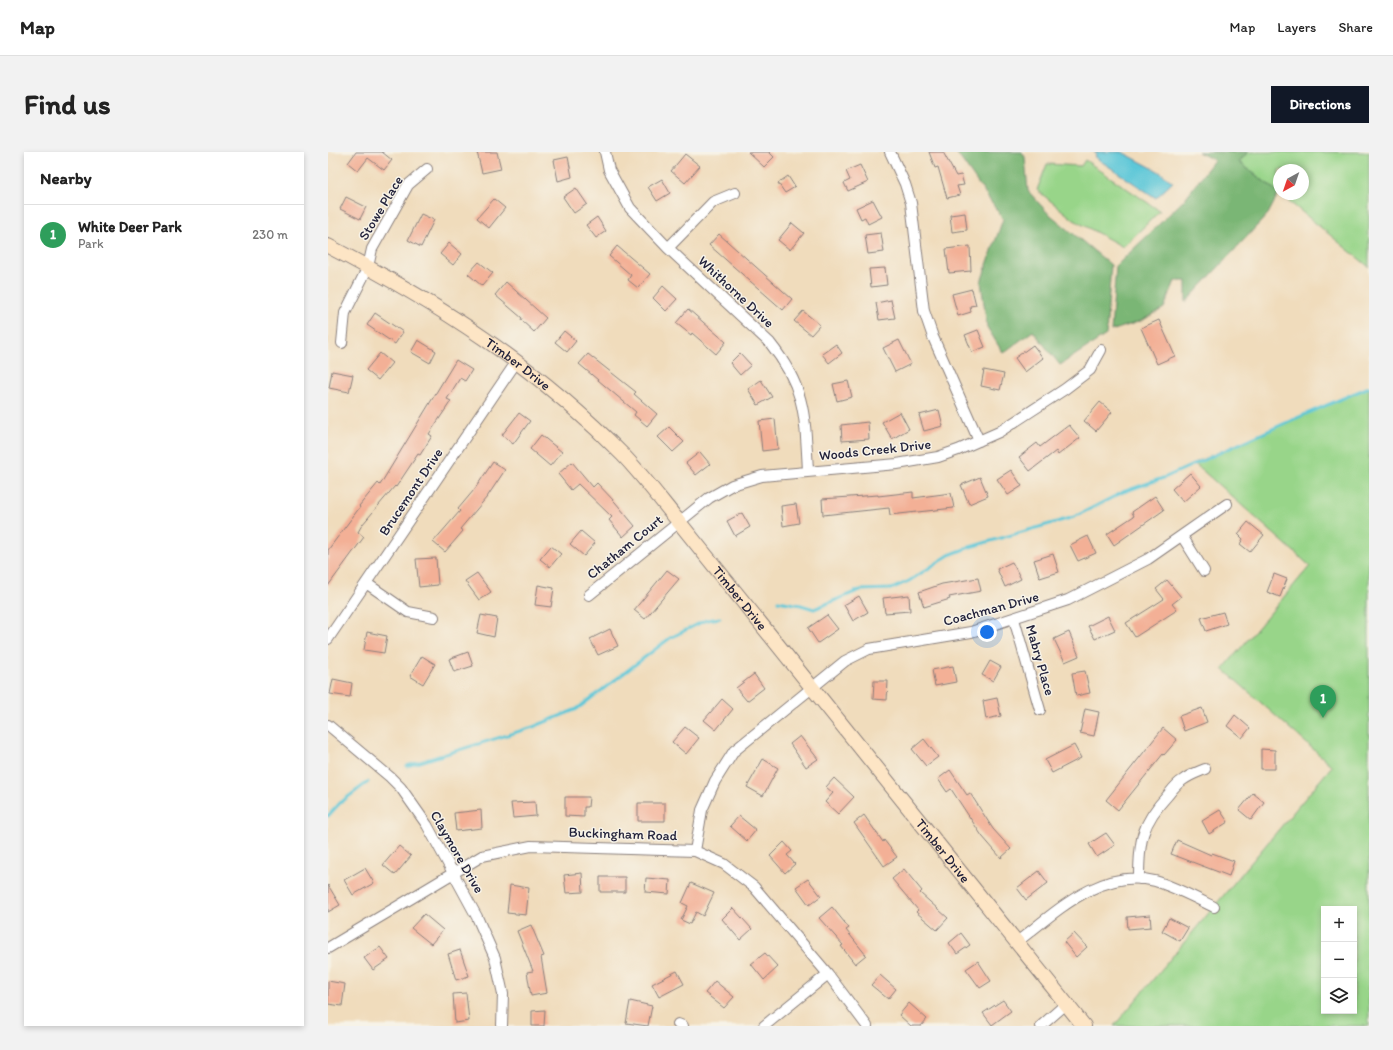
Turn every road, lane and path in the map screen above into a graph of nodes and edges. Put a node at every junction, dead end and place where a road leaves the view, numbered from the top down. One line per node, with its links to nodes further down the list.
1 (605, 152): 6 (street, Whithorne Drive)
2 (890, 152): 11 (street)
3 (427, 169): 7 (street, Stowe Place)
4 (735, 193): 6 (street)
5 (328, 246): 7 (main road, Timber Drive)
6 (668, 248): 12 (street, Whithorne Drive)
7 (368, 267): 8 (street, Stowe Place); 10 (main road, Timber Drive)
8 (342, 343)
9 (1101, 350): 11 (street, Woods Creek Drive)
10 (517, 361): 14 (main road, Timber Drive); 17 (street, Brucemont Drive)
11 (980, 441): 12 (street, Woods Creek Drive)
12 (808, 471): 14 (street, Woods Creek Drive)
13 (1227, 504): 15 (street, Coachman Drive)
14 (679, 522): 18 (street, Chatham Court); 22 (main road, Timber Drive)
15 (1182, 536): 16 (street); 20 (street, Coachman Drive)
16 (1204, 571)
17 (366, 584): 19 (street); 21 (street, Brucemont Drive)
18 (589, 595)
19 (434, 616)
20 (1014, 619): 22 (street, Coachman Drive); 23 (street, Mabry Place)
21 (328, 639)
22 (812, 688): 26 (street, Coachman Drive); 30 (main road, Timber Drive)
23 (1040, 710)
24 (328, 725): 27 (street, Claymore Drive)
25 (1205, 769): 28 (street)
26 (695, 851): 27 (street, Buckingham Road); 32 (street, Buckingham Road)
27 (454, 873): 31 (street, Buckingham Road); 34 (street, Claymore Drive)
28 (1139, 879): 29 (street); 30 (street)
29 (1214, 907)
30 (1017, 942): 33 (main road, Timber Drive)
31 (328, 948)
32 (828, 974): 35 (street); 36 (street, Buckingham Road)
33 (1066, 1004): 37 (street); 38 (main road, Timber Drive)
34 (502, 1026)
35 (764, 1026)
36 (867, 1026)
37 (1041, 1026)
38 (1084, 1026)

